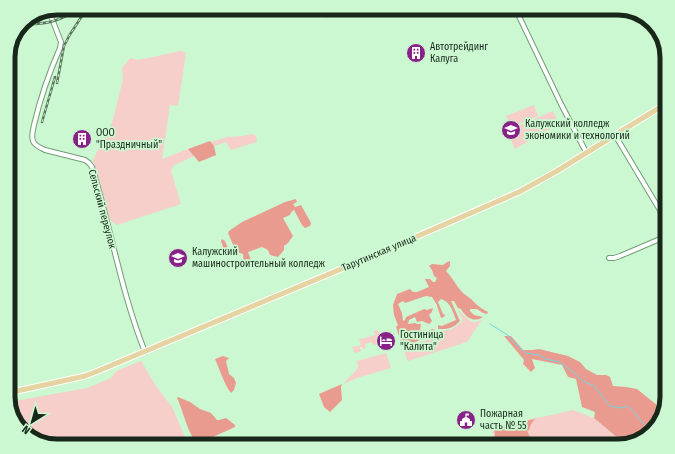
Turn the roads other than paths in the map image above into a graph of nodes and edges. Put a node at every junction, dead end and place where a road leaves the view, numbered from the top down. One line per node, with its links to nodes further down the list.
1 (518, 15): 5 (street)
2 (52, 16): 9 (street, Сельский переулок)
3 (660, 107): 4 (main road, Тарутинская улица)
4 (615, 134): 5 (main road, Тарутинская улица); 6 (street)
5 (586, 152): 9 (main road, Тарутинская улица)
6 (660, 210)
7 (660, 239): 8 (street)
8 (609, 258)
9 (145, 352): 10 (main road, Тарутинская улица)
10 (15, 391)

